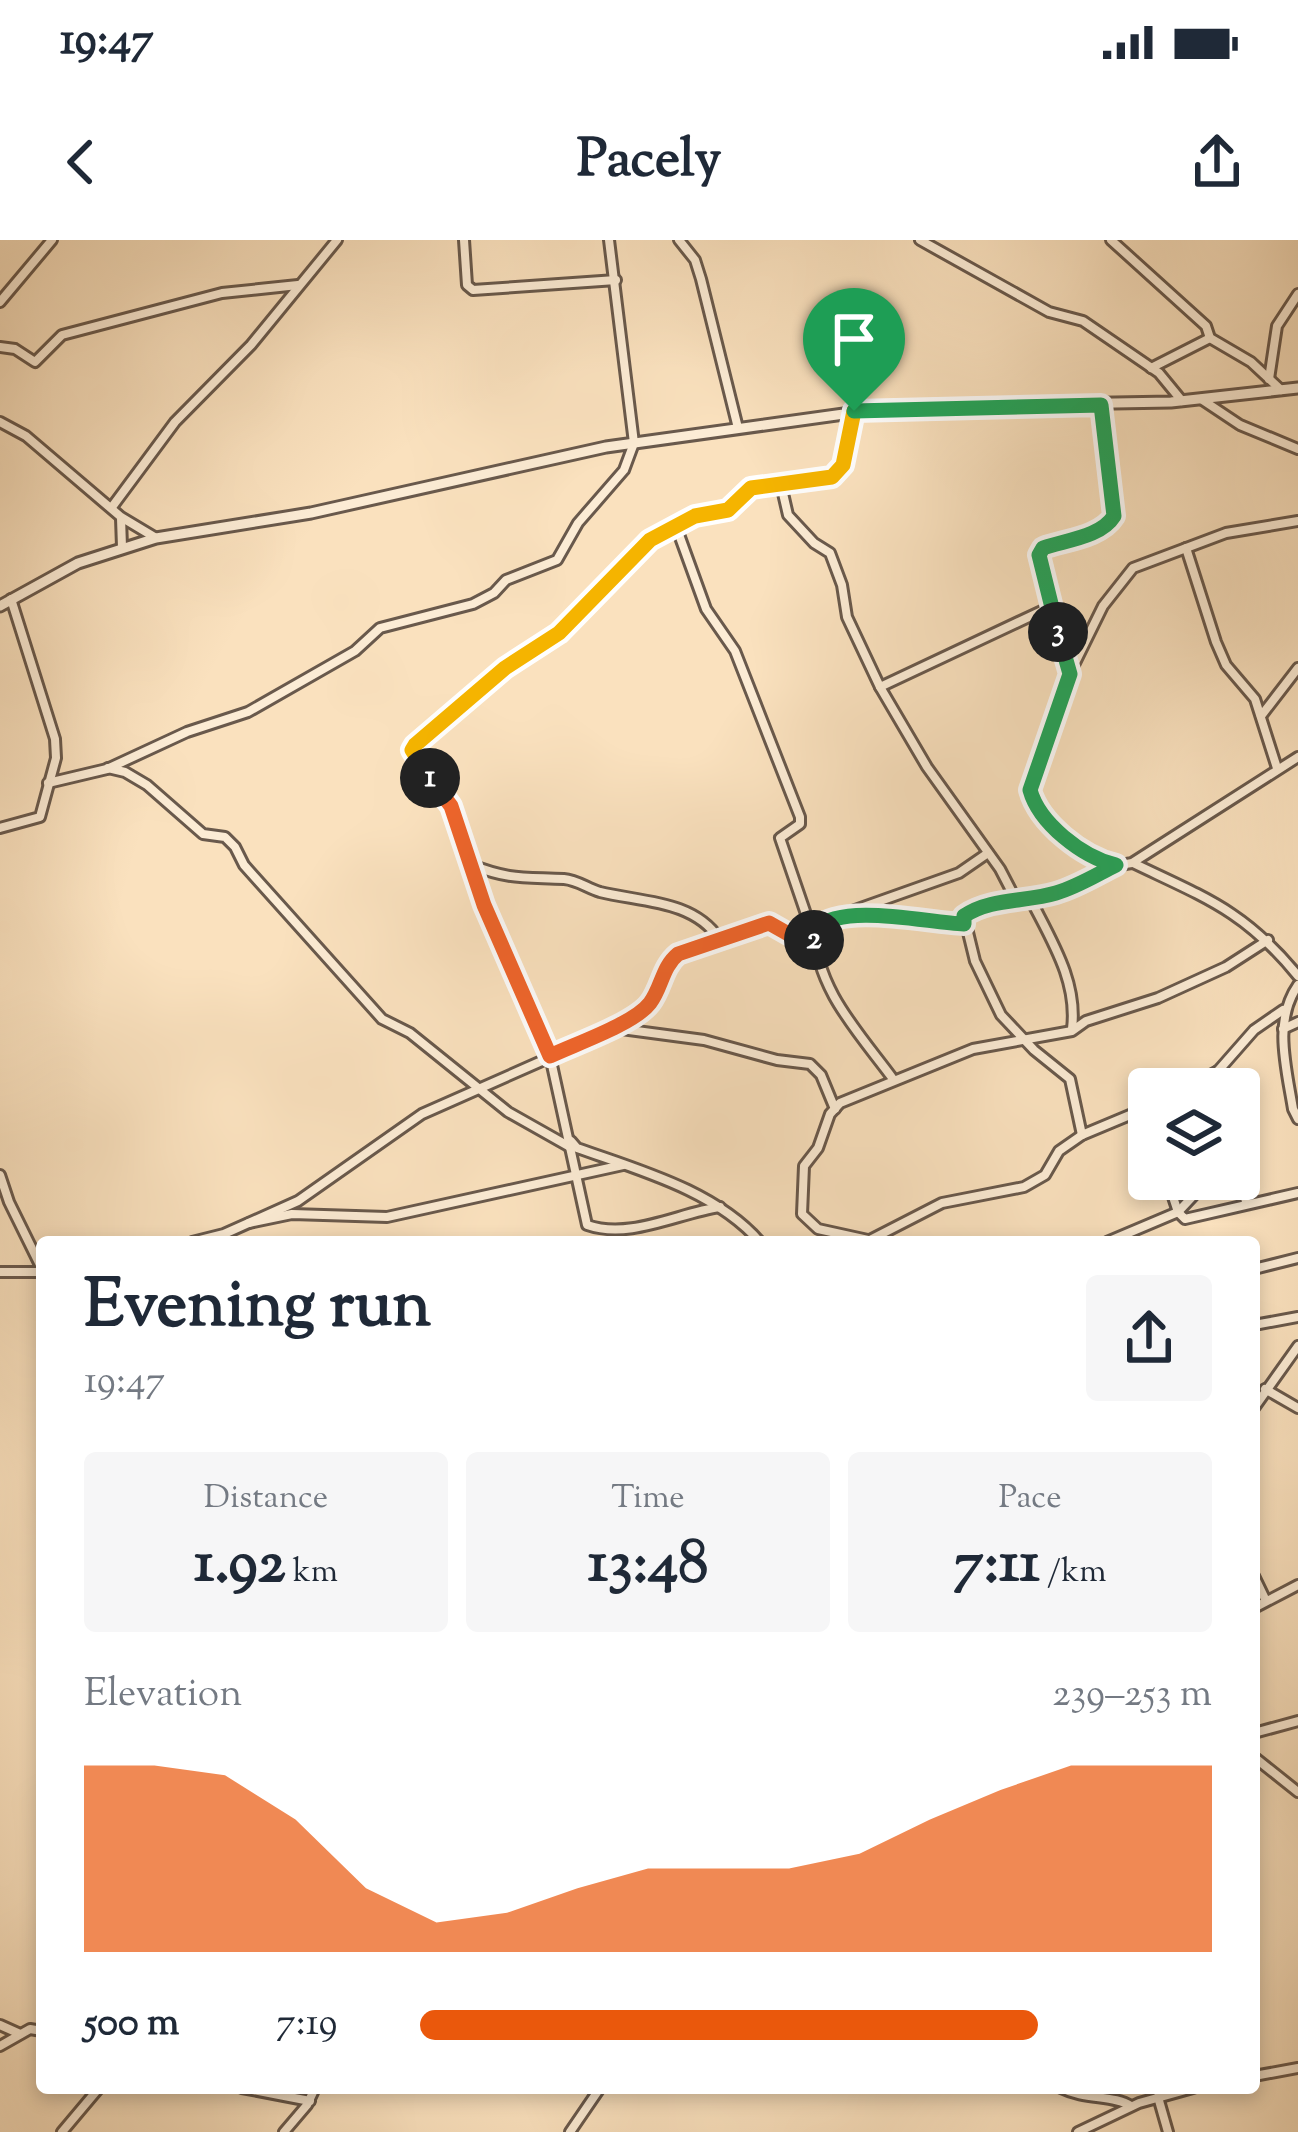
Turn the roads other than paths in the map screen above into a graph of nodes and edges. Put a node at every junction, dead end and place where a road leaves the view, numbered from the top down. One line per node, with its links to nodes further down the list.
1 (52, 240): 11 (street)
2 (337, 240): 9 (street)
3 (464, 240): 8 (street)
4 (609, 240): 8 (street)
5 (680, 240): 23 (street)
6 (920, 240): 14 (street)
7 (1111, 240): 12 (street)
8 (616, 280): 24 (street)
9 (299, 285): 13 (street); 27 (street)
10 (1298, 294): 15 (street)
11 (0, 302)
12 (1210, 338): 14 (street); 15 (street)
13 (0, 347)
14 (1151, 368): 19 (street)
15 (1269, 379): 17 (street)
16 (1298, 388): 17 (street)
17 (1281, 390): 18 (street)
18 (1202, 399): 19 (street); 25 (street)
19 (1182, 401): 20 (street)
20 (1101, 405): 21 (street); 36 (street)
21 (854, 411): 23 (street); 26 (street)
22 (0, 422): 27 (street)
23 (738, 428): 24 (street)
24 (634, 443): 31 (street); 42 (street)
25 (1298, 449)
26 (786, 486): 30 (street); 39 (street)
27 (112, 507): 28 (street)
28 (121, 517): 31 (street); 32 (street)
29 (1298, 521): 33 (street)
30 (676, 529): 48 (street); 54 (street)
31 (156, 538): 32 (street)
32 (122, 547): 34 (street)
33 (1186, 548): 38 (street); 40 (street)
34 (11, 599): 35 (street); 44 (street)
35 (0, 606)
36 (1052, 609): 38 (street); 39 (street)
37 (1298, 668): 40 (street)
38 (1070, 674): 49 (street)
39 (880, 687): 46 (street)
40 (1260, 717): 43 (street)
41 (1298, 757): 43 (street)
42 (108, 768): 44 (street); 68 (street)
43 (1277, 768): 47 (street)
44 (48, 783): 45 (street)
45 (0, 828)
46 (988, 853): 50 (street); 52 (street)
47 (1132, 863): 49 (street); 57 (street)
48 (472, 865): 55 (street); 65 (street)
49 (1116, 865): 51 (street)
50 (1015, 898): 51 (street); 53 (street)
51 (1030, 898): 63 (street)
52 (843, 914): 53 (street); 54 (street)
53 (964, 924): 64 (street)
54 (815, 928): 56 (street)
55 (718, 939): 56 (street); 61 (street)
56 (815, 940): 67 (street)
57 (1268, 940): 58 (street); 63 (street)
58 (1298, 980): 59 (street)
59 (1284, 1009): 62 (street); 66 (street)
60 (1298, 1022): 62 (street)
61 (612, 1028): 65 (street); 69 (street)
62 (1283, 1029): 71 (street)
63 (1072, 1031): 64 (street)
64 (1026, 1042): 67 (street); 72 (street)
65 (550, 1056): 68 (street); 73 (street)
66 (1221, 1068)
67 (893, 1079): 69 (street)
68 (479, 1087): 73 (street); 84 (street)
69 (835, 1109): 87 (street)
70 (1128, 1116): 72 (street)
71 (1298, 1119)
72 (1082, 1135): 88 (street)
73 (571, 1144): 74 (street); 75 (street)
74 (623, 1165): 75 (street); 82 (street)
75 (577, 1173): 82 (street); 84 (street)
76 (0, 1174): 90 (street)
77 (1298, 1193): 81 (street)
78 (1174, 1200): 83 (street)
79 (1189, 1200): 83 (street)
80 (1245, 1200): 81 (street)
81 (1246, 1203): 83 (street)
82 (720, 1207): 86 (street)
83 (1178, 1212): 89 (street)
84 (244, 1223): 85 (street)
85 (216, 1236)
86 (753, 1236)
87 (847, 1236)
88 (877, 1236)
89 (1121, 1236)
90 (36, 1258)
91 (1298, 1258): 92 (street)
92 (1260, 1268)
93 (36, 1270): 94 (street)
94 (0, 1271)
95 (1298, 1317): 96 (street)
96 (1260, 1324)
97 (1298, 1346): 98 (street)
98 (1265, 1389): 99 (street); 100 (street)
99 (1260, 1398)
100 (1298, 1408)
101 (1298, 1585): 103 (street)
102 (1260, 1590): 103 (street)
103 (1265, 1601): 104 (street)
104 (1260, 1604)
105 (1298, 1721): 106 (street)
106 (1260, 1731)
107 (1260, 1762): 108 (street)
108 (1298, 1792)
109 (0, 2025): 111 (street)
110 (36, 2030): 111 (street)
111 (20, 2034): 112 (street)
112 (0, 2046)
113 (1298, 2068): 114 (street)
114 (1260, 2075)
115 (94, 2094): 126 (street)
116 (273, 2094): 123 (street)
117 (313, 2094): 123 (street)
118 (596, 2094): 127 (street)
119 (1078, 2094): 124 (street)
120 (1138, 2094): 124 (street)
121 (1170, 2094): 122 (street)
122 (1158, 2097): 124 (street); 129 (street)
123 (310, 2101): 125 (street)
124 (1135, 2104): 128 (street)
125 (289, 2130)
126 (62, 2132)
127 (570, 2132)
128 (1078, 2132)
129 (1168, 2132)

